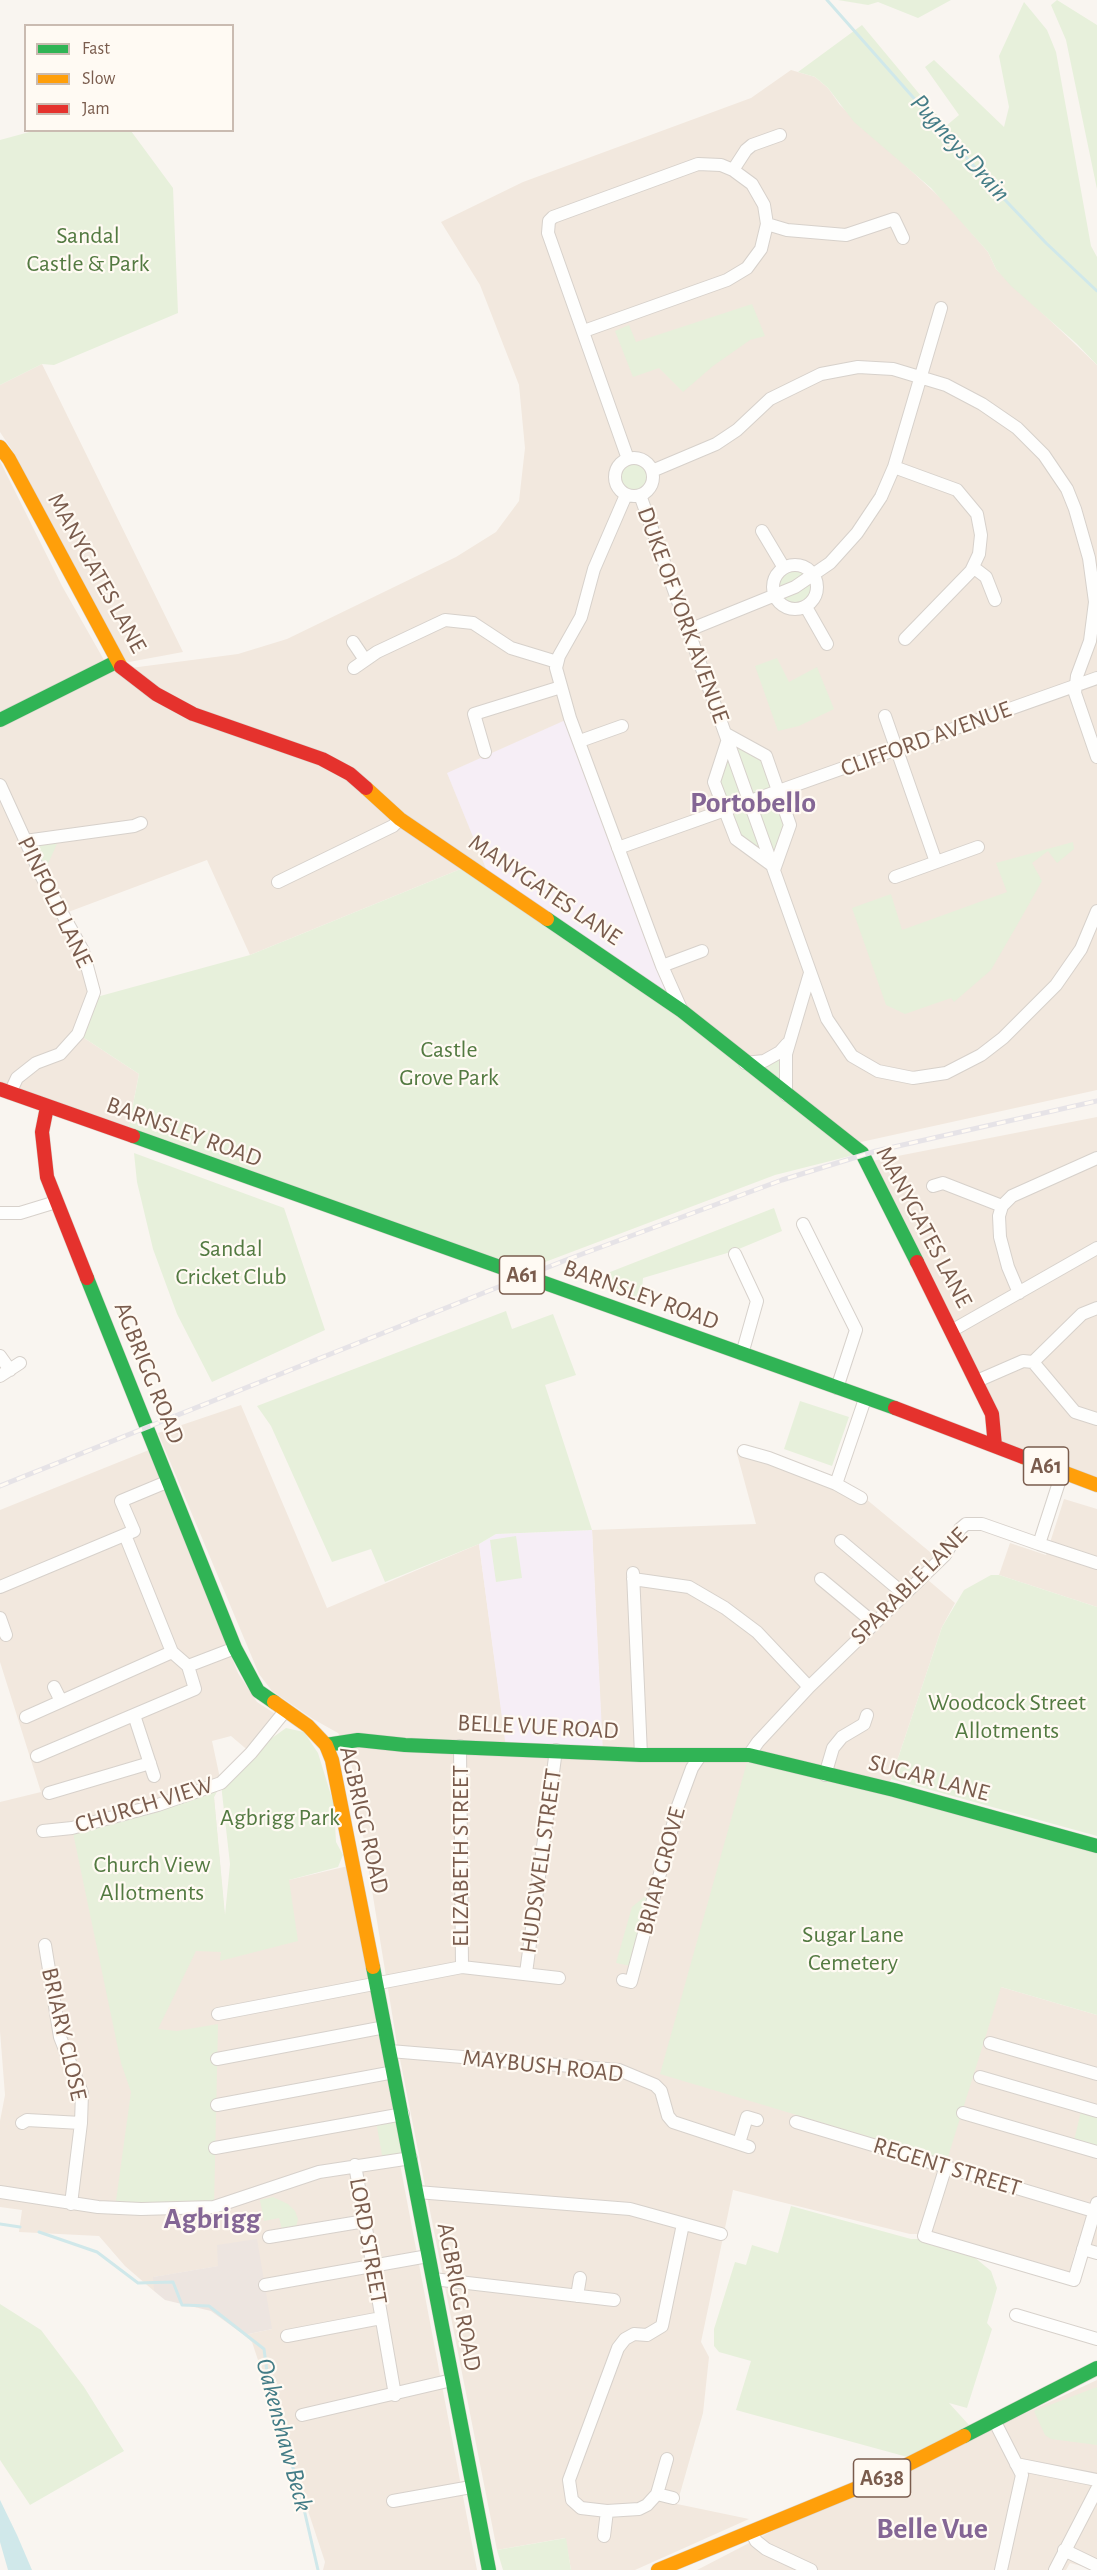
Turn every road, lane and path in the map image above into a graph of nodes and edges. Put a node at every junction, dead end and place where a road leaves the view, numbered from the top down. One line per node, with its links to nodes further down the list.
1 (780, 135): 2 (street)
2 (734, 170): 3 (street); 6 (street)
3 (767, 224): 4 (street); 6 (street)
4 (903, 238)
5 (941, 308): 7 (street)
6 (584, 331): 9 (street)
7 (919, 375): 10 (street); 11 (street); 30 (street)
8 (0, 447): 26 (main road, MANYGATES LANE)
9 (628, 459): 11 (street, DUKE OF YORK AVENUE); 12 (street, DUKE OF YORK AVENUE)
10 (894, 467): 15 (street); 17 (street)
11 (652, 471): 13 (street, DUKE OF YORK AVENUE)
12 (626, 495): 13 (street, DUKE OF YORK AVENUE); 27 (street)
13 (640, 495): 21 (street, DUKE OF YORK AVENUE)
14 (762, 531): 16 (street)
15 (973, 567): 19 (street); 22 (street)
16 (784, 568): 17 (street); 18 (street)
17 (813, 575): 18 (street); 20 (street)
18 (775, 597): 20 (street); 21 (street)
19 (995, 600)
20 (806, 607): 24 (street)
21 (689, 630): 35 (street, DUKE OF YORK AVENUE)
22 (904, 639)
23 (353, 642): 25 (street)
24 (827, 644)
25 (365, 660): 27 (street); 28 (street)
26 (116, 662): 33 (main road); 44 (main road, MANYGATES LANE)
27 (557, 662): 31 (street)
28 (354, 668)
29 (1097, 678): 30 (street, CLIFFORD AVENUE)
30 (1076, 686): 37 (street, CLIFFORD AVENUE); 39 (street)
31 (561, 687): 36 (street); 38 (street)
32 (885, 716): 37 (street)
33 (0, 720)
34 (622, 726): 36 (street)
35 (727, 736): 41 (street, DUKE OF YORK AVENUE); 42 (street, DUKE OF YORK AVENUE); 43 (street, DUKE OF YORK AVENUE)
36 (580, 741): 48 (street)
37 (897, 749): 41 (street, CLIFFORD AVENUE); 49 (street)
38 (485, 752)
39 (1097, 757)
40 (0, 785): 46 (street, PINFOLD LANE)
41 (778, 791): 42 (street, CLIFFORD AVENUE); 50 (street, DUKE OF YORK AVENUE)
42 (750, 801): 43 (street, CLIFFORD AVENUE); 50 (street, DUKE OF YORK AVENUE)
43 (725, 810): 48 (street, CLIFFORD AVENUE); 50 (street, DUKE OF YORK AVENUE)
44 (400, 819): 52 (street); 57 (main road, MANYGATES LANE)
45 (141, 822): 46 (street)
46 (26, 841): 60 (street, PINFOLD LANE)
47 (978, 847): 49 (street)
48 (618, 848): 55 (street)
49 (936, 862): 51 (street)
50 (773, 868): 56 (street, DUKE OF YORK AVENUE)
51 (895, 877)
52 (278, 882)
53 (1097, 911): 56 (street, DUKE OF YORK AVENUE)
54 (702, 951): 55 (street)
55 (662, 966): 57 (street)
56 (810, 973): 58 (street)
57 (682, 1011): 59 (main road, MANYGATES LANE)
58 (790, 1040): 59 (street); 61 (street)
59 (744, 1062): 61 (main road, MANYGATES LANE)
60 (5, 1091): 62 (main road, BARNSLEY ROAD / A61)
61 (786, 1095): 73 (main road, MANYGATES LANE)
62 (47, 1107): 65 (main road, AGBRIGG ROAD); 74 (main road, BARNSLEY ROAD / A61)
63 (1097, 1158): 66 (street)
64 (933, 1186): 66 (street)
65 (56, 1202): 67 (street); 85 (main road, AGBRIGG ROAD)
66 (1002, 1206): 71 (street)
67 (0, 1213)
68 (803, 1224): 79 (street)
69 (1097, 1248): 71 (street)
70 (735, 1254): 74 (street)
71 (1019, 1293): 73 (street)
72 (1097, 1308): 76 (street)
73 (953, 1330): 78 (main road, MANYGATES LANE)
74 (742, 1354): 79 (main road, BARNSLEY ROAD / A61)
75 (0, 1356): 77 (street)
76 (1033, 1362): 78 (street); 81 (street)
77 (10, 1370)
78 (977, 1381): 82 (main road, MANYGATES LANE)
79 (837, 1388): 80 (main road, BARNSLEY ROAD / A61)
80 (866, 1399): 82 (main road, BARNSLEY ROAD / A61); 86 (street)
81 (1097, 1419)
82 (995, 1446): 84 (main road, BARNSLEY ROAD / A61)
83 (744, 1451): 86 (street)
84 (1062, 1473): 87 (main road, BARNSLEY ROAD / A61); 91 (street)
85 (169, 1481): 89 (street); 99 (main road, AGBRIGG ROAD)
86 (836, 1484): 88 (street)
87 (1097, 1485)
88 (861, 1498)
89 (125, 1535): 94 (street); 100 (street)
90 (841, 1541): 95 (street)
91 (1039, 1544): 92 (street); 95 (street, SPARABLE LANE)
92 (1097, 1563)
93 (820, 1579): 97 (street)
94 (0, 1587)
95 (904, 1594): 97 (street, SPARABLE LANE)
96 (0, 1618): 98 (street)
97 (874, 1623): 103 (street, SPARABLE LANE)
98 (6, 1635)
99 (235, 1648): 101 (street); 105 (main road, AGBRIGG ROAD)
100 (172, 1652): 101 (street); 104 (street)
101 (188, 1666): 106 (street)
102 (54, 1686): 104 (street)
103 (809, 1687): 112 (street); 113 (street, SPARABLE LANE)
104 (61, 1701): 108 (street)
105 (285, 1711): 109 (main road, AGBRIGG ROAD); 118 (street, CHURCH VIEW)
106 (134, 1715): 114 (street); 117 (street)
107 (867, 1715): 116 (street)
108 (26, 1717)
109 (326, 1745): 110 (main road, BELLE VUE ROAD); 125 (main road, AGBRIGG ROAD)
110 (460, 1746): 111 (main road, BELLE VUE ROAD); 121 (street, ELIZABETH STREET)
111 (556, 1750): 112 (main road, BELLE VUE ROAD); 122 (street, HUDSWELL STREET)
112 (641, 1755): 115 (main road, BELLE VUE ROAD)
113 (748, 1755): 115 (main road, BELLE VUE ROAD); 116 (main road, SUGAR LANE)
114 (37, 1756)
115 (700, 1756): 124 (street, BRIAR GROVE)
116 (825, 1775): 119 (main road, SUGAR LANE)
117 (49, 1793)
118 (43, 1831)
119 (1097, 1846)
120 (45, 1945): 141 (street, BRIARY CLOSE)
121 (462, 1967): 122 (street); 125 (street)
122 (526, 1973): 123 (street)
123 (559, 1978)
124 (623, 1980)
125 (375, 1982): 126 (street); 127 (main road, AGBRIGG ROAD)
126 (218, 2014)
127 (385, 2027): 129 (main road, AGBRIGG ROAD); 130 (street)
128 (990, 2043): 132 (street)
129 (390, 2051): 131 (main road, AGBRIGG ROAD); 138 (street, MAYBUSH ROAD)
130 (217, 2059)
131 (394, 2072): 134 (street); 137 (main road, AGBRIGG ROAD)
132 (1097, 2074)
133 (980, 2077): 135 (street)
134 (217, 2105)
135 (1097, 2111)
136 (963, 2113): 143 (street)
137 (403, 2115): 142 (street); 144 (main road, AGBRIGG ROAD)
138 (757, 2120)
139 (796, 2122): 146 (street, REGENT STREET)
140 (22, 2123): 141 (street, BRIARY CLOSE)
141 (81, 2123): 149 (street, BRIARY CLOSE)
142 (215, 2148)
143 (1097, 2152)
144 (411, 2158): 145 (street); 148 (main road, AGBRIGG ROAD)
145 (355, 2165): 149 (street); 151 (street, LORD STREET)
146 (946, 2166): 150 (street, REGENT STREET); 155 (street)
147 (0, 2192): 149 (street)
148 (417, 2192): 152 (street); 157 (main road, AGBRIGG ROAD)
149 (71, 2204)
150 (1096, 2209): 155 (street)
151 (365, 2221): 154 (street); 158 (street, LORD STREET)
152 (683, 2224): 153 (street); 181 (street)
153 (721, 2234)
154 (269, 2237)
155 (1083, 2249): 156 (street)
156 (1097, 2253)
157 (428, 2256): 158 (street); 160 (main road, AGBRIGG ROAD)
158 (374, 2266): 161 (street); 165 (street, LORD STREET)
159 (580, 2278): 162 (street)
160 (433, 2279): 162 (street); 169 (main road, AGBRIGG ROAD)
161 (265, 2285)
162 (577, 2296): 163 (street)
163 (614, 2300)
164 (1016, 2315): 167 (street)
165 (381, 2318): 166 (street); 170 (street, LORD STREET)
166 (287, 2336)
167 (1097, 2339)
168 (1097, 2368): 182 (main road, A638)
169 (452, 2380): 170 (street); 176 (main road, AGBRIGG ROAD)
170 (396, 2395): 171 (street)
171 (302, 2415)
172 (998, 2428): 174 (street)
173 (667, 2459): 178 (street)
174 (1016, 2464): 175 (street); 189 (street)
175 (1097, 2480)
176 (471, 2487): 180 (street); 187 (main road, AGBRIGG ROAD)
177 (1097, 2489): 184 (street)
178 (657, 2494): 179 (street); 181 (street)
179 (673, 2498)
180 (393, 2500)
181 (607, 2511): 183 (street)
182 (752, 2533): 186 (street); 188 (main road, A638)
183 (604, 2536)
184 (1064, 2550): 185 (street); 190 (street)
185 (1097, 2566)
186 (803, 2569)
187 (489, 2570)
188 (658, 2570)
189 (1001, 2570)
190 (1055, 2570)

